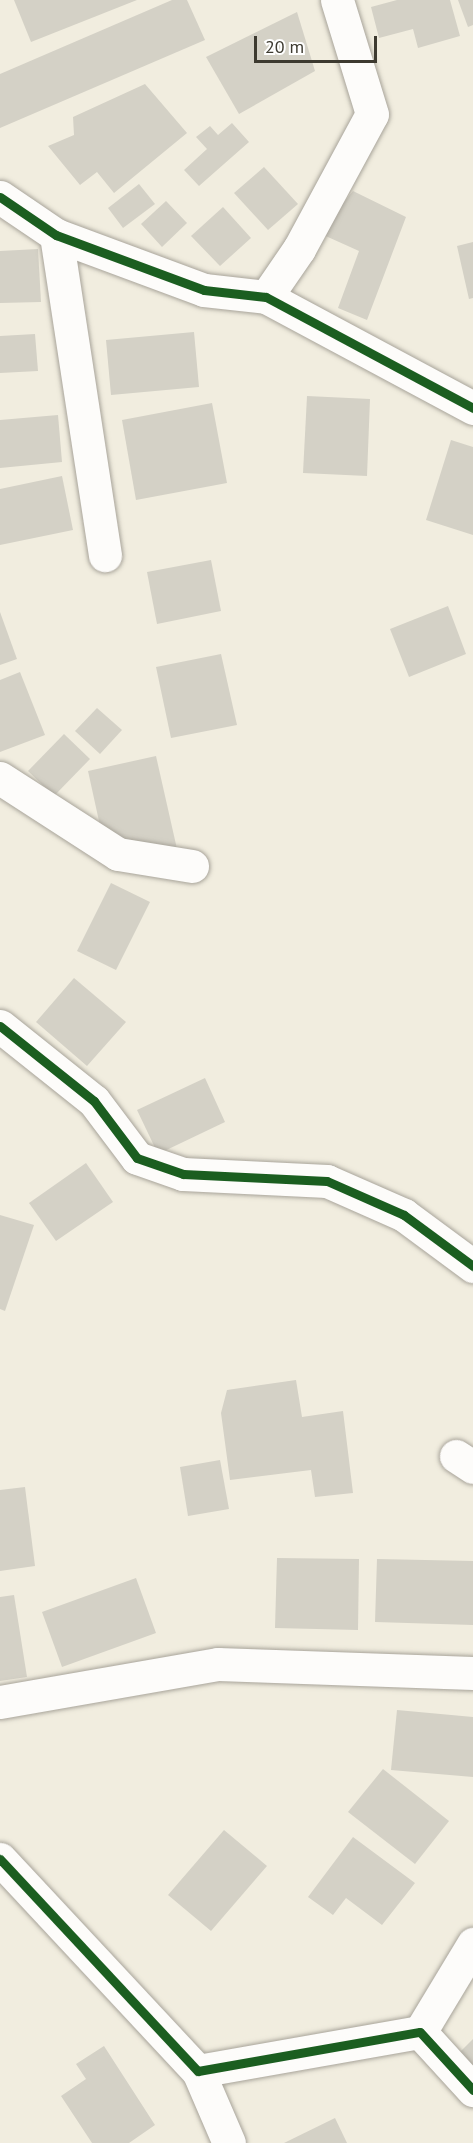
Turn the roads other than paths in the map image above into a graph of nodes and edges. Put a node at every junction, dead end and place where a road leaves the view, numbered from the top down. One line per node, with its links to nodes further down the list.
1 (337, 0): 4 (street)
2 (0, 197): 3 (street)
3 (56, 234): 4 (street); 6 (street)
4 (266, 297): 5 (street)
5 (473, 408)
6 (105, 555)
7 (0, 778): 8 (street)
8 (192, 866)
9 (0, 1026): 10 (street)
10 (473, 1266)
11 (473, 1673): 12 (street)
12 (0, 1701)
13 (0, 1859): 16 (street)
14 (473, 1944): 15 (street)
15 (420, 2032): 16 (street); 17 (street)
16 (198, 2071): 18 (street)
17 (473, 2090)
18 (229, 2143)

